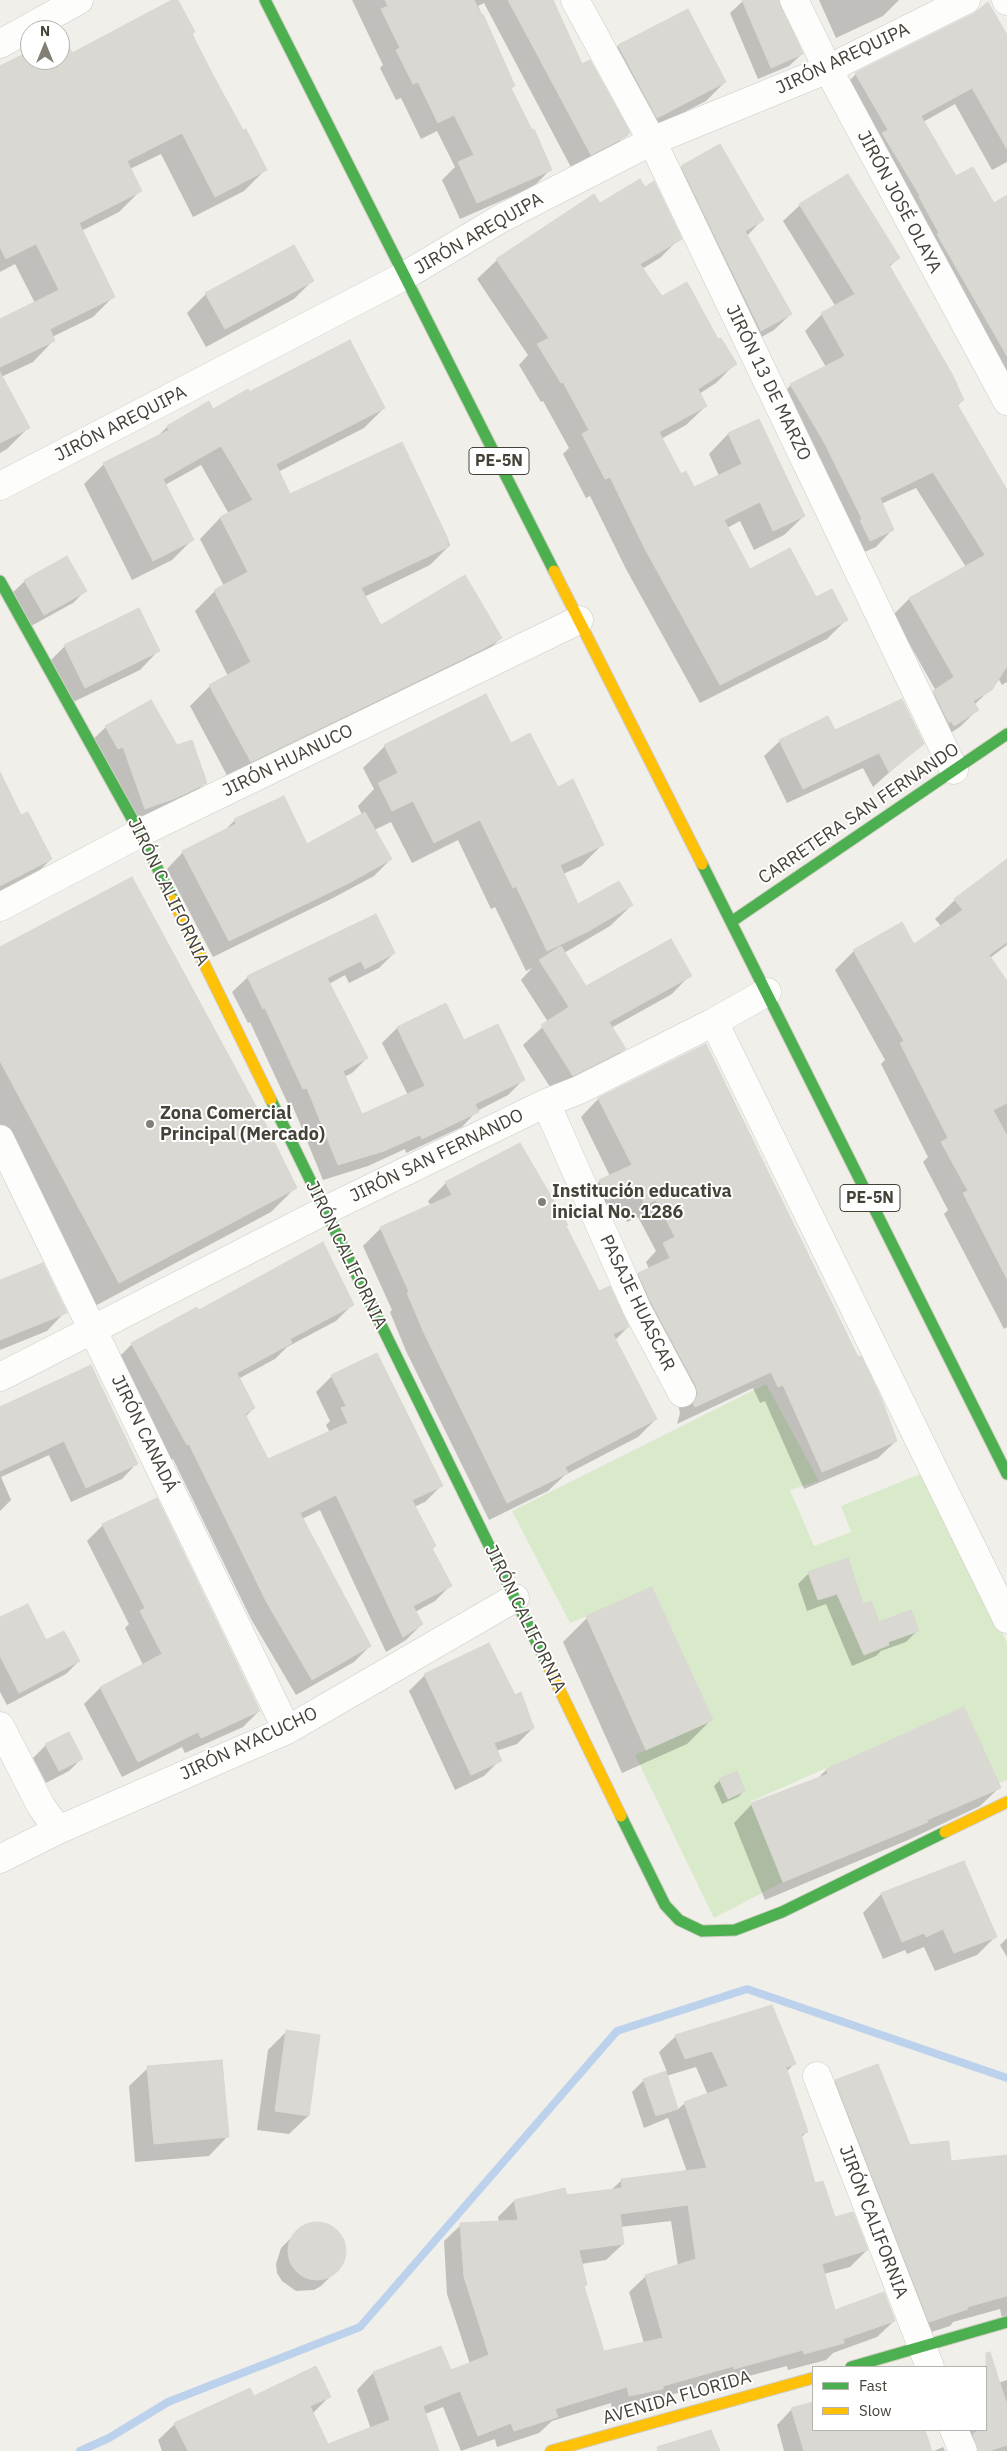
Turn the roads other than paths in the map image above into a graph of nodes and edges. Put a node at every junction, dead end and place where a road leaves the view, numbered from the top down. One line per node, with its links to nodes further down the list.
1 (79, 0): 6 (street)
2 (265, 0): 9 (main road, PE-5N)
3 (575, 0): 8 (street, JIRÓN 13 DE MARZO)
4 (794, 0): 7 (street, JIRÓN JOSÉ OLAYA)
5 (966, 0): 7 (street, JIRÓN AREQUIPA)
6 (0, 44)
7 (828, 70): 8 (street, JIRÓN AREQUIPA); 10 (street, JIRÓN JOSÉ OLAYA)
8 (652, 141): 9 (street, JIRÓN AREQUIPA); 15 (street, JIRÓN 13 DE MARZO)
9 (406, 276): 11 (street, JIRÓN AREQUIPA); 13 (main road, PE-5N)
10 (1007, 402)
11 (0, 486)
12 (0, 582): 16 (main road, JIRÓN CALIFORNIA)
13 (579, 620): 16 (street, JIRÓN HUANUCO); 18 (main road, PE-5N)
14 (1007, 734): 15 (main road, CARRETERA SAN FERNANDO)
15 (954, 770): 18 (main road, CARRETERA SAN FERNANDO)
16 (140, 833): 17 (street, JIRÓN HUANUCO); 23 (main road, JIRÓN CALIFORNIA)
17 (0, 907)
18 (731, 922): 19 (main road, PE-5N)
19 (767, 992): 20 (street, JIRÓN SAN FERNANDO); 27 (main road, PE-5N)
20 (714, 1022): 21 (street, JIRÓN SAN FERNANDO); 29 (street)
21 (546, 1103): 23 (street, JIRÓN SAN FERNANDO); 26 (street, PASAJE HUASCAR)
22 (0, 1139): 24 (street, JIRÓN CANADÁ)
23 (324, 1210): 24 (street, JIRÓN SAN FERNANDO); 28 (main road, JIRÓN CALIFORNIA)
24 (94, 1329): 25 (street, JIRÓN SAN FERNANDO); 31 (street, JIRÓN CANADÁ)
25 (0, 1377)
26 (682, 1393)
27 (1007, 1474)
28 (515, 1598): 31 (street, JIRÓN AYACUCHO); 32 (main road, JIRÓN CALIFORNIA)
29 (1007, 1618)
30 (0, 1726): 33 (street)
31 (287, 1730): 33 (street, JIRÓN AYACUCHO)
32 (1007, 1802)
33 (58, 1830): 34 (street, JIRÓN AYACUCHO)
34 (0, 1859)
35 (817, 2076): 37 (street, JIRÓN CALIFORNIA)
36 (1007, 2322): 37 (main road)
37 (926, 2357): 38 (main road)
38 (858, 2366)
39 (812, 2378): 41 (main road, AVENIDA FLORIDA)
40 (954, 2431): 42 (street)
41 (551, 2451)
42 (963, 2451)

